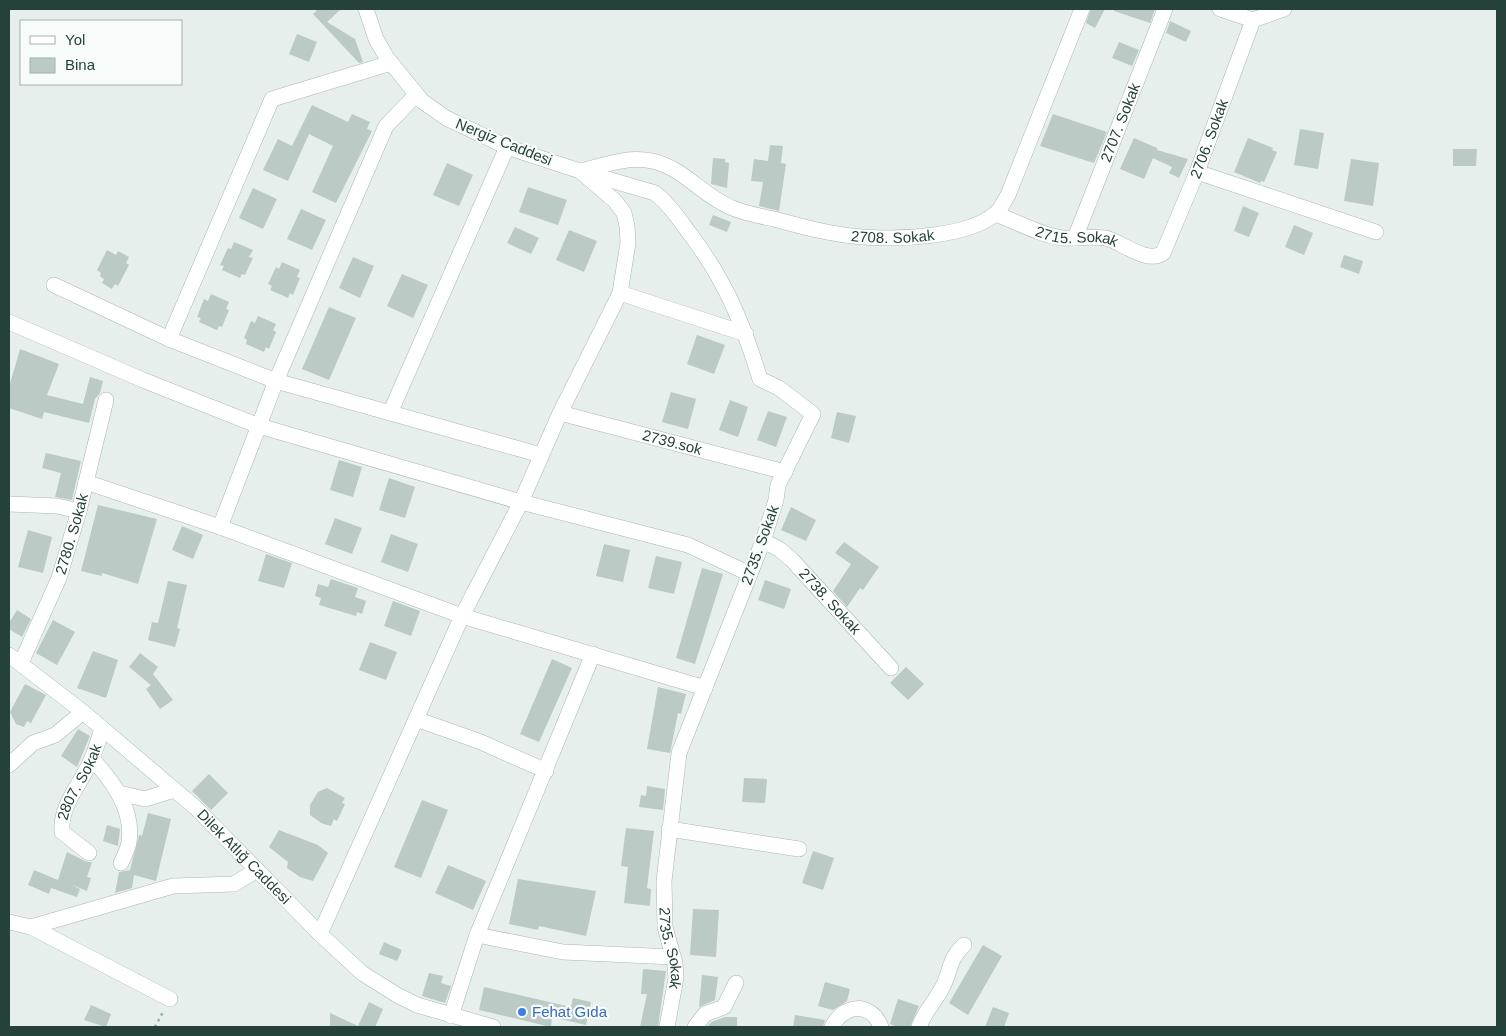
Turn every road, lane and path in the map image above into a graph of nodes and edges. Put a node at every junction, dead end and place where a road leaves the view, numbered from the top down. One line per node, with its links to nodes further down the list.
1 (366, 9): 7 (street, Nergiz Caddesi)
2 (1082, 9): 12 (street)
3 (1165, 9): 14 (street, 2707. Sokak)
4 (1220, 9): 6 (street)
5 (1284, 9): 6 (street)
6 (1253, 20): 11 (street, 2706. Sokak)
7 (390, 63): 8 (street, Nergiz Caddesi); 20 (street)
8 (416, 95): 9 (street, Nergiz Caddesi); 21 (street)
9 (507, 147): 10 (street, Nergiz Caddesi); 23 (street)
10 (580, 171): 12 (street, 2708. Sokak); 17 (street); 19 (street, 2735. Sokak)
11 (1197, 172): 13 (street); 15 (street, 2706. Sokak)
12 (996, 214): 14 (street, 2715. Sokak)
13 (1376, 232)
14 (1075, 238): 15 (street, 2715. Sokak)
15 (1159, 256)
16 (54, 286): 20 (street)
17 (620, 293): 19 (street); 24 (street)
18 (9, 322): 25 (street)
19 (746, 334): 27 (street, 2735. Sokak)
20 (169, 339): 21 (street)
21 (276, 381): 23 (street); 25 (street)
22 (106, 400): 28 (street, 2780. Sokak)
23 (390, 412): 26 (street)
24 (560, 413): 26 (street); 27 (street, 2739.sok)
25 (259, 426): 29 (street); 32 (street)
26 (540, 455): 29 (street)
27 (785, 472): 33 (street, 2735. Sokak)
28 (86, 482): 31 (street, 2780. Sokak); 32 (street)
29 (521, 502): 34 (street); 35 (street)
30 (9, 504): 31 (street)
31 (78, 511): 37 (street, 2780. Sokak)
32 (220, 527): 35 (street)
33 (763, 541): 34 (street, 2735. Sokak); 38 (street, 2738. Sokak)
34 (750, 574): 39 (street, 2735. Sokak)
35 (462, 616): 36 (street); 41 (street)
36 (593, 654): 39 (street); 45 (street)
37 (15, 659): 40 (street, Dilek Atlığ Caddesi)
38 (891, 668)
39 (704, 688): 48 (street, 2735. Sokak)
40 (83, 712): 42 (street, Dilek Atlığ Caddesi); 44 (street)
41 (416, 719): 45 (street); 55 (street)
42 (102, 729): 43 (street, 2807. Sokak); 46 (street, Dilek Atlığ Caddesi)
43 (92, 758): 47 (street); 50 (street, 2807. Sokak)
44 (9, 765)
45 (546, 771): 56 (street)
46 (174, 790): 47 (street); 52 (street, Dilek Atlığ Caddesi)
47 (120, 793): 51 (street)
48 (669, 829): 49 (street); 58 (street, 2735. Sokak)
49 (799, 849)
50 (89, 853)
51 (121, 863)
52 (257, 870): 54 (street); 55 (street, Dilek Atlığ Caddesi)
53 (9, 922): 54 (street)
54 (31, 927): 60 (street)
55 (320, 934): 61 (street, Dilek Atlığ Caddesi)
56 (477, 935): 58 (street); 61 (street)
57 (964, 945): 68 (street)
58 (673, 957): 64 (street, 2735. Sokak)
59 (736, 983): 65 (street)
60 (170, 999): 62 (path)
61 (451, 1016): 63 (street, Dilek Atlığ Caddesi)
62 (155, 1027)
63 (493, 1027)
64 (667, 1027)
65 (696, 1027)
66 (832, 1027): 67 (street)
67 (881, 1027)
68 (919, 1027)

